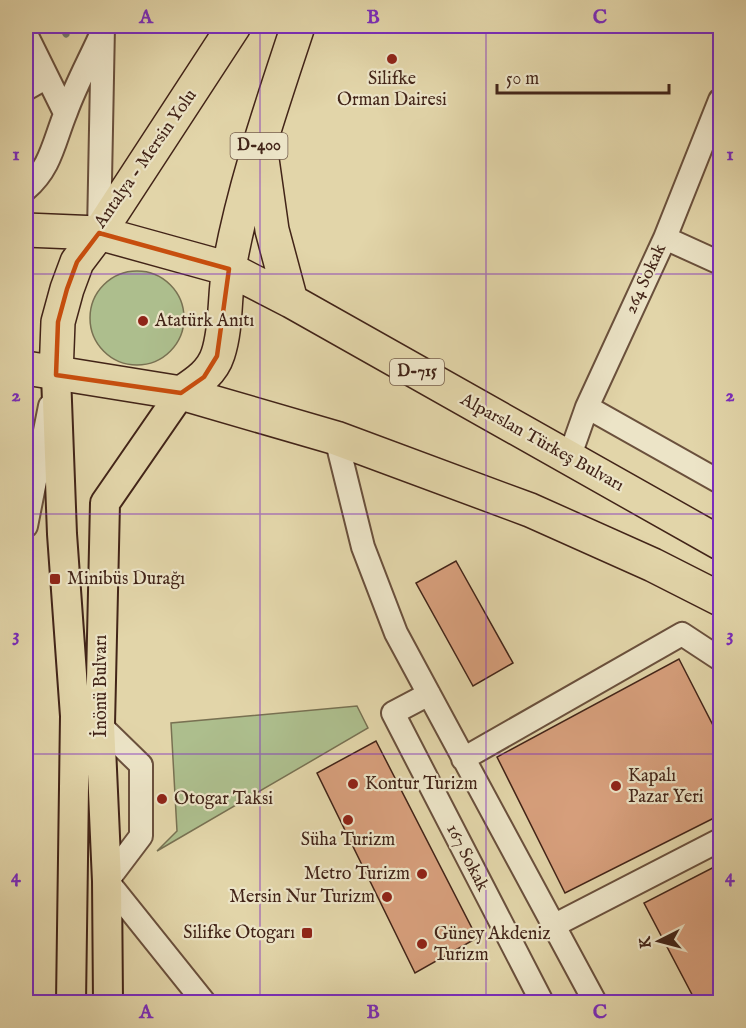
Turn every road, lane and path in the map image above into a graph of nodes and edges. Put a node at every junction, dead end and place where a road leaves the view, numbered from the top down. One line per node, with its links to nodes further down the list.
1 (234, 26): 12 (highway, Antalya - Mersin Yolu)
2 (298, 26): 9 (highway, D-400)
3 (103, 27): 8 (street); 12 (street)
4 (26, 34): 5 (street)
5 (47, 77): 6 (street); 8 (street)
6 (26, 89)
7 (720, 100): 13 (street, 264 Sokak)
8 (65, 113): 10 (street)
9 (260, 141): 15 (highway, D-400); 16 (highway)
10 (26, 189)
11 (26, 230): 12 (highway, Antalya - Mersin Yolu)
12 (99, 233): 15 (highway, Alparslan Türkeş Bulvarı / D-715); 17 (highway)
13 (665, 238): 14 (street); 19 (street, 264 Sokak)
14 (720, 263)
15 (229, 269): 16 (highway, Alparslan Türkeş Bulvarı / D-715); 18 (highway)
16 (291, 301): 21 (highway, Alparslan Türkeş Bulvarı / D-715)
17 (41, 371): 18 (highway); 23 (street); 33 (main road, İnönü Bulvarı)
18 (181, 393): 20 (highway); 28 (main road, İnönü Bulvarı)
19 (586, 407): 21 (street, 264 Sokak); 22 (street)
20 (336, 438): 25 (highway); 27 (street)
21 (569, 458): 24 (highway, Alparslan Türkeş Bulvarı / D-715)
22 (720, 482)
23 (26, 526)
24 (720, 543)
25 (720, 599)
26 (720, 659): 29 (street)
27 (429, 694): 29 (street); 36 (street, 167 Sokak)
28 (100, 724): 31 (main road, İnönü Bulvarı); 31 (street)
29 (463, 759): 32 (street)
30 (720, 840): 32 (street)
31 (107, 880): 34 (main road, İnönü Bulvarı); 35 (street)
32 (554, 926): 37 (street)
33 (72, 1002)
34 (108, 1002)
35 (204, 1002)
36 (542, 1002)
37 (595, 1002)

